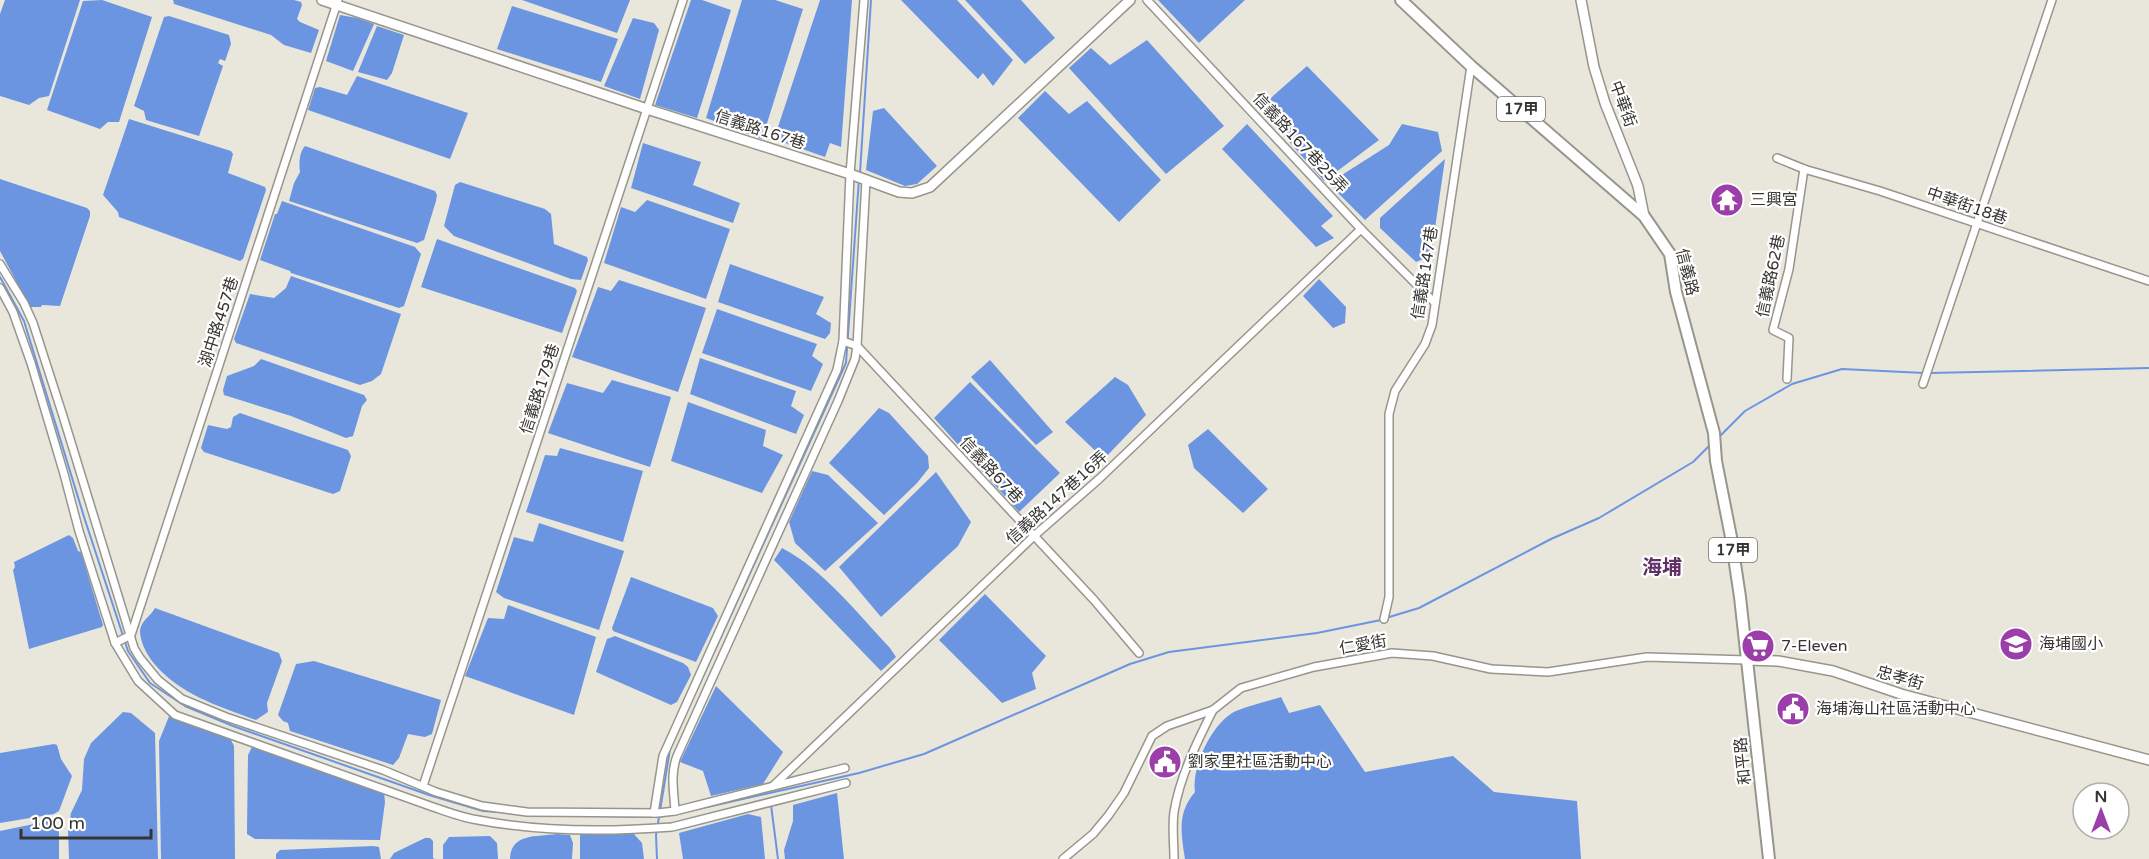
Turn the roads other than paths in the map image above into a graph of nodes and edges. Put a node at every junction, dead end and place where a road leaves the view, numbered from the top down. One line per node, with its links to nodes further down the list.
1 (322, 0): 9 (street, 信義路167巷)
2 (683, 0): 11 (street, 信義路179巷)
3 (864, 0): 14 (street)
4 (1130, 0): 15 (street, 信義路167巷)
5 (1146, 0): 18 (street, 信義路167巷25弄)
6 (1401, 0): 10 (main road, 信義路 / 17甲)
7 (1581, 0): 16 (street, 中華街)
8 (2052, 0): 17 (street)
9 (337, 2): 11 (street, 信義路167巷); 29 (street, 湖中路457巷)
10 (1471, 66): 16 (main road, 信義路 / 17甲); 22 (street, 信義路147巷)
11 (647, 109): 14 (street, 信義路167巷); 37 (street, 信義路179巷)
12 (1777, 158): 13 (street, 中華街18巷)
13 (1804, 169): 17 (street, 中華街18巷); 25 (street, 信義路62巷)
14 (851, 175): 15 (street, 信義路167巷); 23 (street)
15 (865, 180): 24 (street)
16 (1644, 216): 32 (main road, 信義路 / 17甲)
17 (1977, 224): 20 (street, 中華街18巷); 26 (street)
18 (1361, 229): 22 (street, 信義路167巷25弄); 27 (street, 信義路147巷16弄)
19 (0, 264): 29 (street)
20 (2149, 281)
21 (0, 288): 30 (street)
22 (1435, 303): 28 (street, 信義路147巷)
23 (843, 341): 24 (street, 信義路67巷); 40 (street)
24 (857, 346): 27 (street, 信義路67巷); 39 (street)
25 (1787, 379)
26 (1923, 382)
27 (1034, 536): 31 (street, 信義路67巷); 38 (street, 信義路147巷16弄)
28 (1384, 619)
29 (131, 635): 30 (street); 37 (street)
30 (115, 643): 36 (street)
31 (1139, 653)
32 (1747, 660): 33 (street, 仁愛街); 34 (street, 忠孝街); 43 (main road, 和平路 / 17甲)
33 (1213, 711): 41 (street, 仁愛街); 42 (street)
34 (2149, 760)
35 (845, 768): 38 (street)
36 (846, 783)
37 (423, 786): 40 (street)
38 (771, 787): 39 (street)
39 (672, 812): 40 (street)
40 (656, 813)
41 (1063, 859)
42 (1174, 859)
43 (1768, 859)

